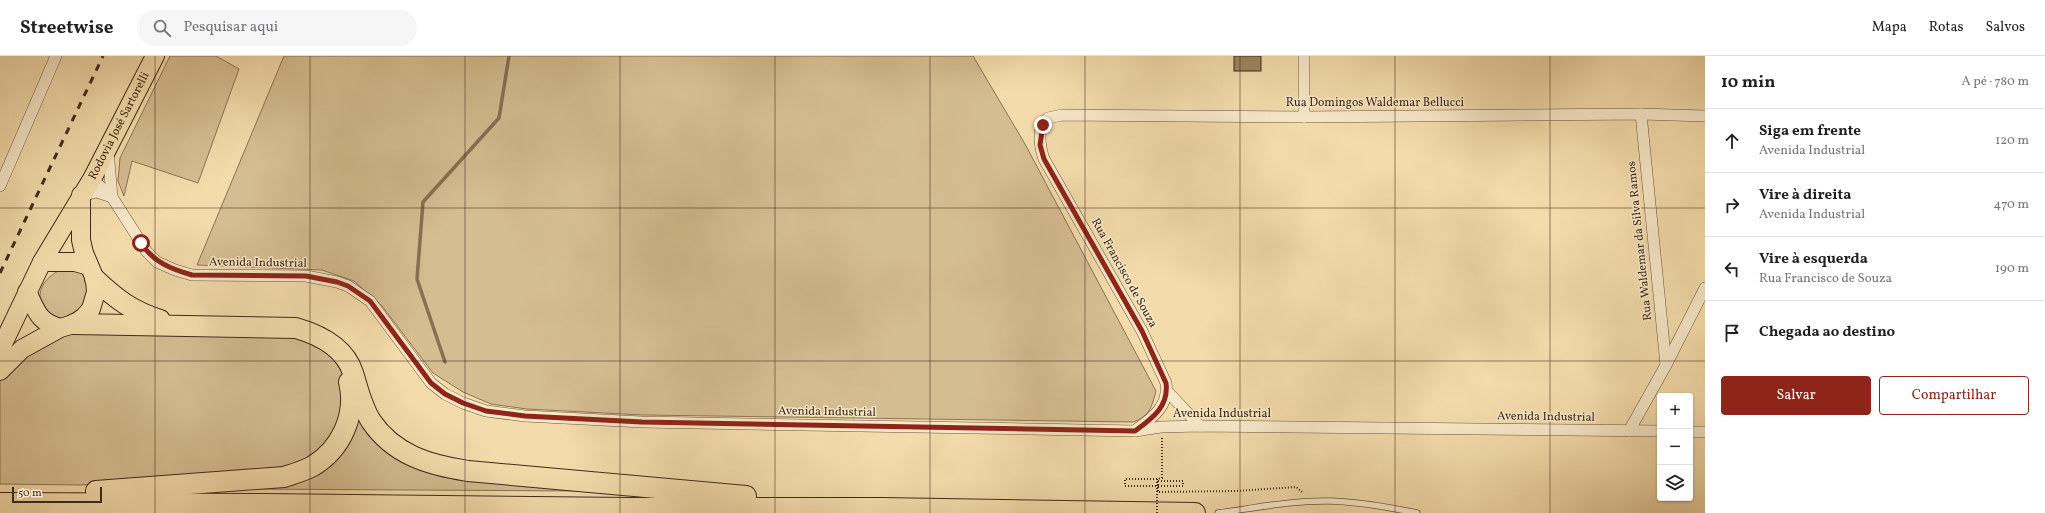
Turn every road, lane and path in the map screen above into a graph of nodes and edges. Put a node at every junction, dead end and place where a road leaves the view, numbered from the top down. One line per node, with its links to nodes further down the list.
1 (56, 56): 10 (street)
2 (155, 56): 8 (main road, Rodovia José Sartorelli)
3 (1304, 56): 6 (street)
4 (1641, 114): 5 (street, Rua Domingos Waldemar Bellucci); 6 (street, Rua Domingos Waldemar Bellucci); 21 (street, Rua Waldemar da Silva Ramos)
5 (1705, 116)
6 (1304, 117): 7 (street, Rua Domingos Waldemar Bellucci)
7 (1046, 120): 23 (street, Rua Francisco de Souza)
8 (108, 146): 9 (main road, Rodovia José Sartorelli); 12 (street)
9 (92, 179): 11 (main road, Rodovia José Sartorelli); 12 (street, Avenida Industrial)
10 (0, 186)
11 (81, 195): 12 (street); 13 (main road, Rodovia José Sartorelli); 14 (main road)
12 (112, 196): 25 (street, Avenida Industrial)
13 (42, 262): 14 (main road); 16 (main road, Rodovia José Sartorelli)
14 (92, 273): 17 (main road); 18 (highway)
15 (1705, 288): 21 (street)
16 (27, 292): 17 (main road); 20 (main road, Rodovia José Sartorelli)
17 (67, 326): 18 (highway); 22 (main road)
18 (181, 326): 19 (highway)
19 (329, 343): 33 (highway); 34 (highway)
20 (0, 350)
21 (1666, 365): 26 (street)
22 (0, 371)
23 (1167, 392): 24 (street); 25 (street)
24 (1200, 426): 25 (street, Avenida Industrial); 26 (street, Avenida Industrial)
25 (1135, 431)
26 (1629, 431): 27 (street, Avenida Industrial)
27 (1657, 431)
28 (1693, 432): 29 (street)
29 (1705, 432)
30 (1162, 445): 31 (path, bridge)
31 (1158, 480): 31 (path, bridge); 32 (path); 35 (path, bridge)
32 (1308, 492)
33 (0, 501): 34 (highway)
34 (882, 508): 36 (highway)
35 (1157, 513)
36 (1194, 513)
37 (1218, 513): 38 (lane)
38 (1417, 513)

